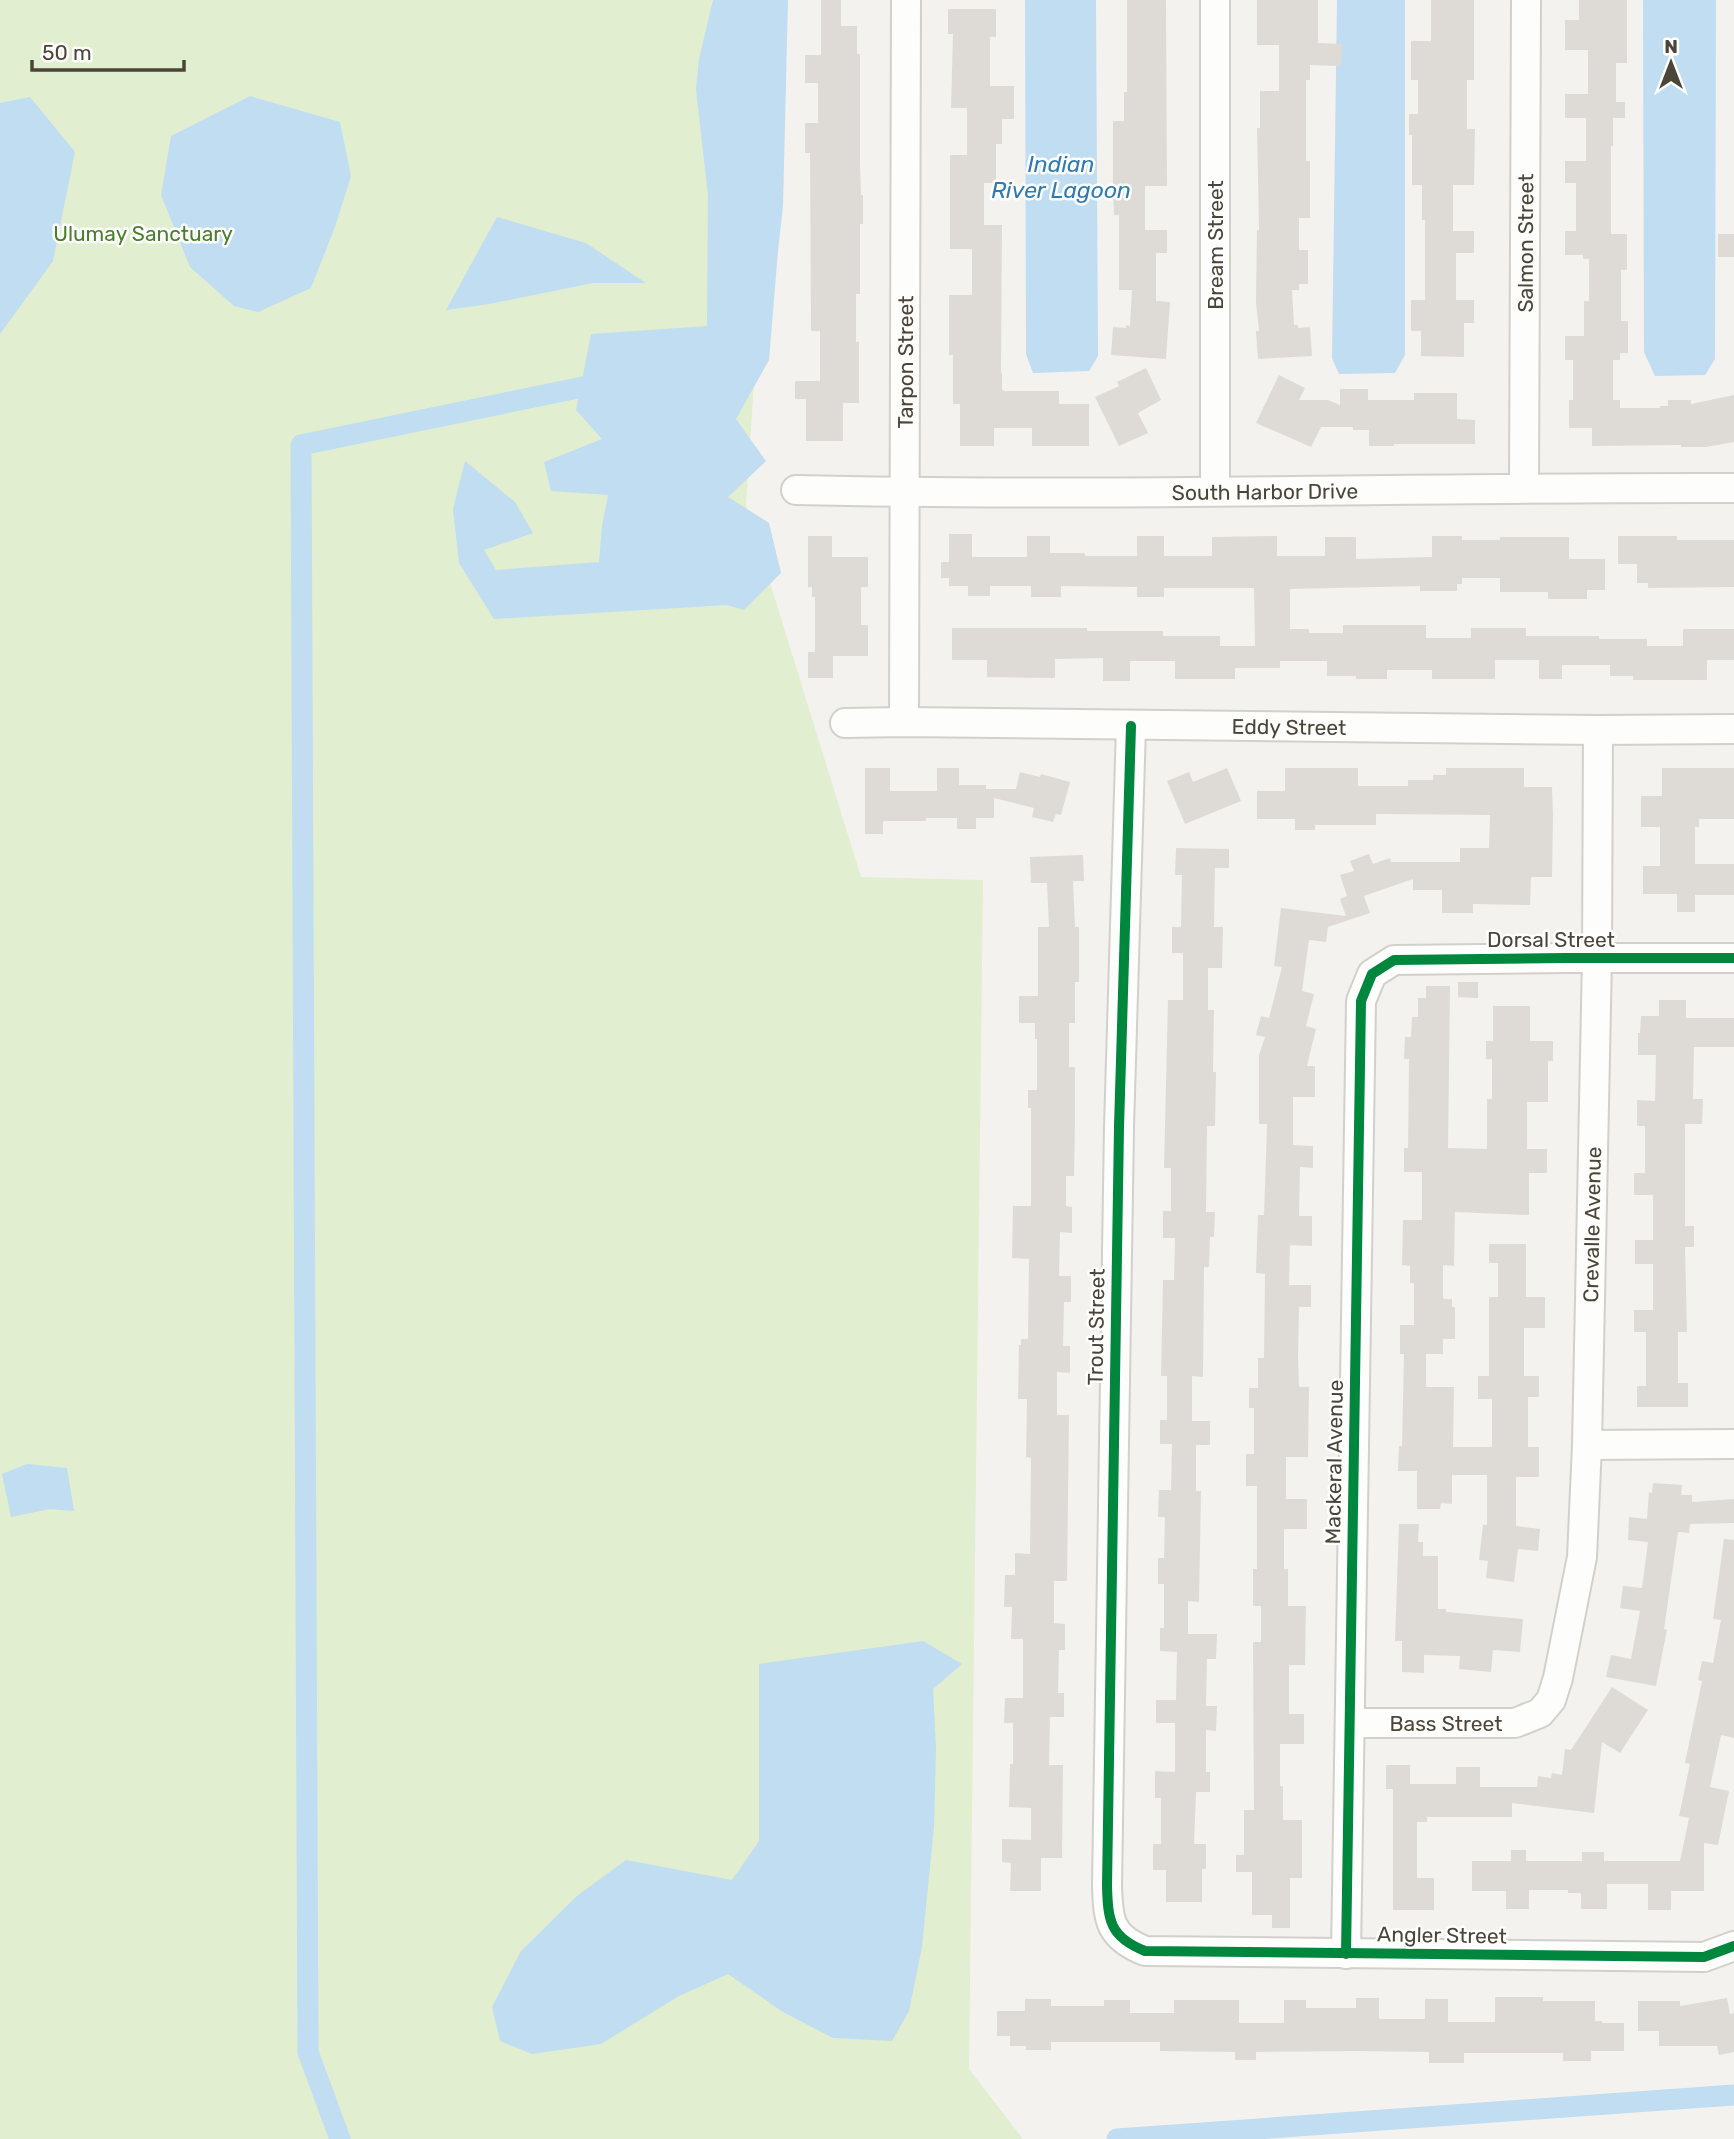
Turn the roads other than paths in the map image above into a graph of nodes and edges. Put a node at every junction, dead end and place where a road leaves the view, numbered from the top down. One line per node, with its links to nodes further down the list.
1 (906, 0): 8 (street, Tarpon Street)
2 (1215, 0): 7 (street, Bream Street)
3 (1526, 0): 4 (street, Salmon Street)
4 (1524, 488): 5 (street, South Harbor Drive); 7 (street, South Harbor Drive)
5 (1734, 488)
6 (796, 490): 8 (street, South Harbor Drive)
7 (1215, 490): 8 (street, South Harbor Drive)
8 (904, 492): 9 (street, Tarpon Street)
9 (904, 722): 10 (street, Eddy Street); 11 (street, Eddy Street)
10 (845, 723)
11 (1130, 726): 13 (street, Eddy Street); 21 (street, Trout Street)
12 (1734, 729): 13 (street, Eddy Street)
13 (1598, 730): 14 (street, Crevalle Avenue)
14 (1597, 958): 15 (street, Dorsal Street); 16 (street, Dorsal Street); 18 (street, Crevalle Avenue)
15 (1734, 958)
16 (1372, 974): 20 (street, Mackeral Avenue)
17 (1734, 1444): 18 (street)
18 (1587, 1445): 19 (street, Crevalle Avenue)
19 (1540, 1713): 20 (street, Bass Street)
20 (1350, 1723): 23 (street, Mackeral Avenue)
21 (1113, 1928): 23 (street, Angler Street)
22 (1734, 1946): 23 (street, Angler Street)
23 (1346, 1954)

